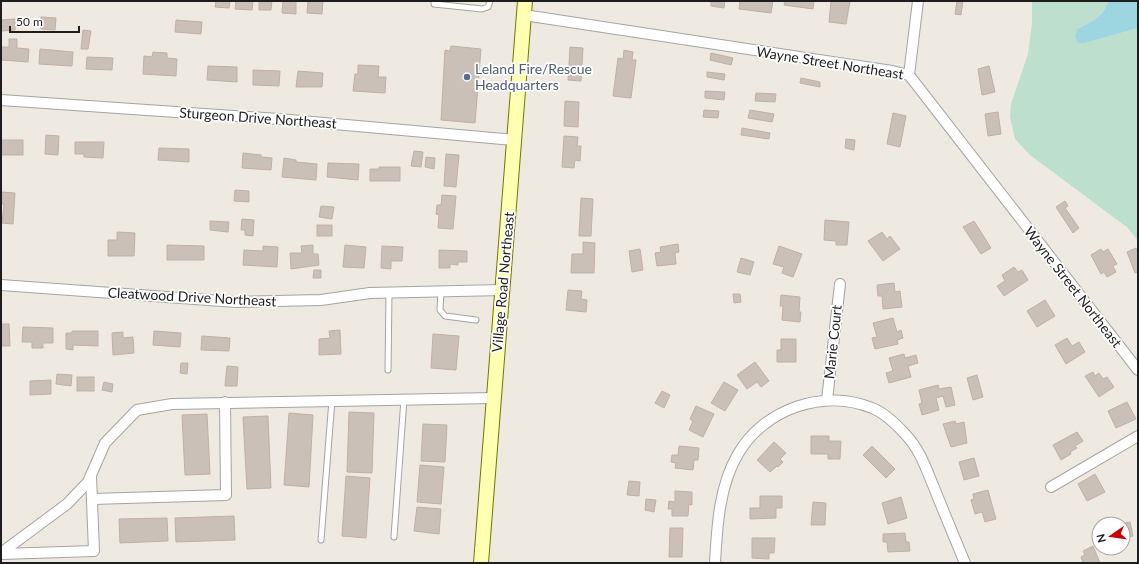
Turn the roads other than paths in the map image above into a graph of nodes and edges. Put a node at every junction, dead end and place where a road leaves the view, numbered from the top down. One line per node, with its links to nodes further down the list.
1 (490, 1): 3 (lane)
2 (918, 1): 5 (street)
3 (434, 3)
4 (524, 8): 5 (street, Wayne Street Northeast); 7 (main road, Village Road Northeast)
5 (909, 75): 15 (street, Wayne Street Northeast)
6 (1, 100): 7 (street, Sturgeon Drive Northeast)
7 (514, 140): 10 (main road, Village Road Northeast)
8 (840, 284): 19 (street, Marie Court)
9 (1, 285): 12 (street, Cleatwood Drive Northeast)
10 (502, 290): 11 (street, Cleatwood Drive Northeast); 16 (main road, Village Road Northeast)
11 (441, 291): 12 (street, Cleatwood Drive Northeast); 13 (lane)
12 (389, 292): 14 (lane)
13 (476, 320)
14 (388, 370)
15 (1138, 370)
16 (493, 398): 18 (street); 28 (main road, Village Road Northeast)
17 (332, 400): 18 (street); 20 (street); 26 (lane)
18 (404, 400): 25 (lane)
19 (827, 400): 29 (street); 30 (street)
20 (225, 402): 22 (street); 24 (street)
21 (1138, 436): 23 (street)
22 (91, 476): 24 (street); 27 (street)
23 (1051, 488)
24 (92, 499): 27 (street)
25 (394, 537)
26 (321, 540)
27 (1, 554)
28 (480, 563)
29 (715, 563)
30 (965, 563)

